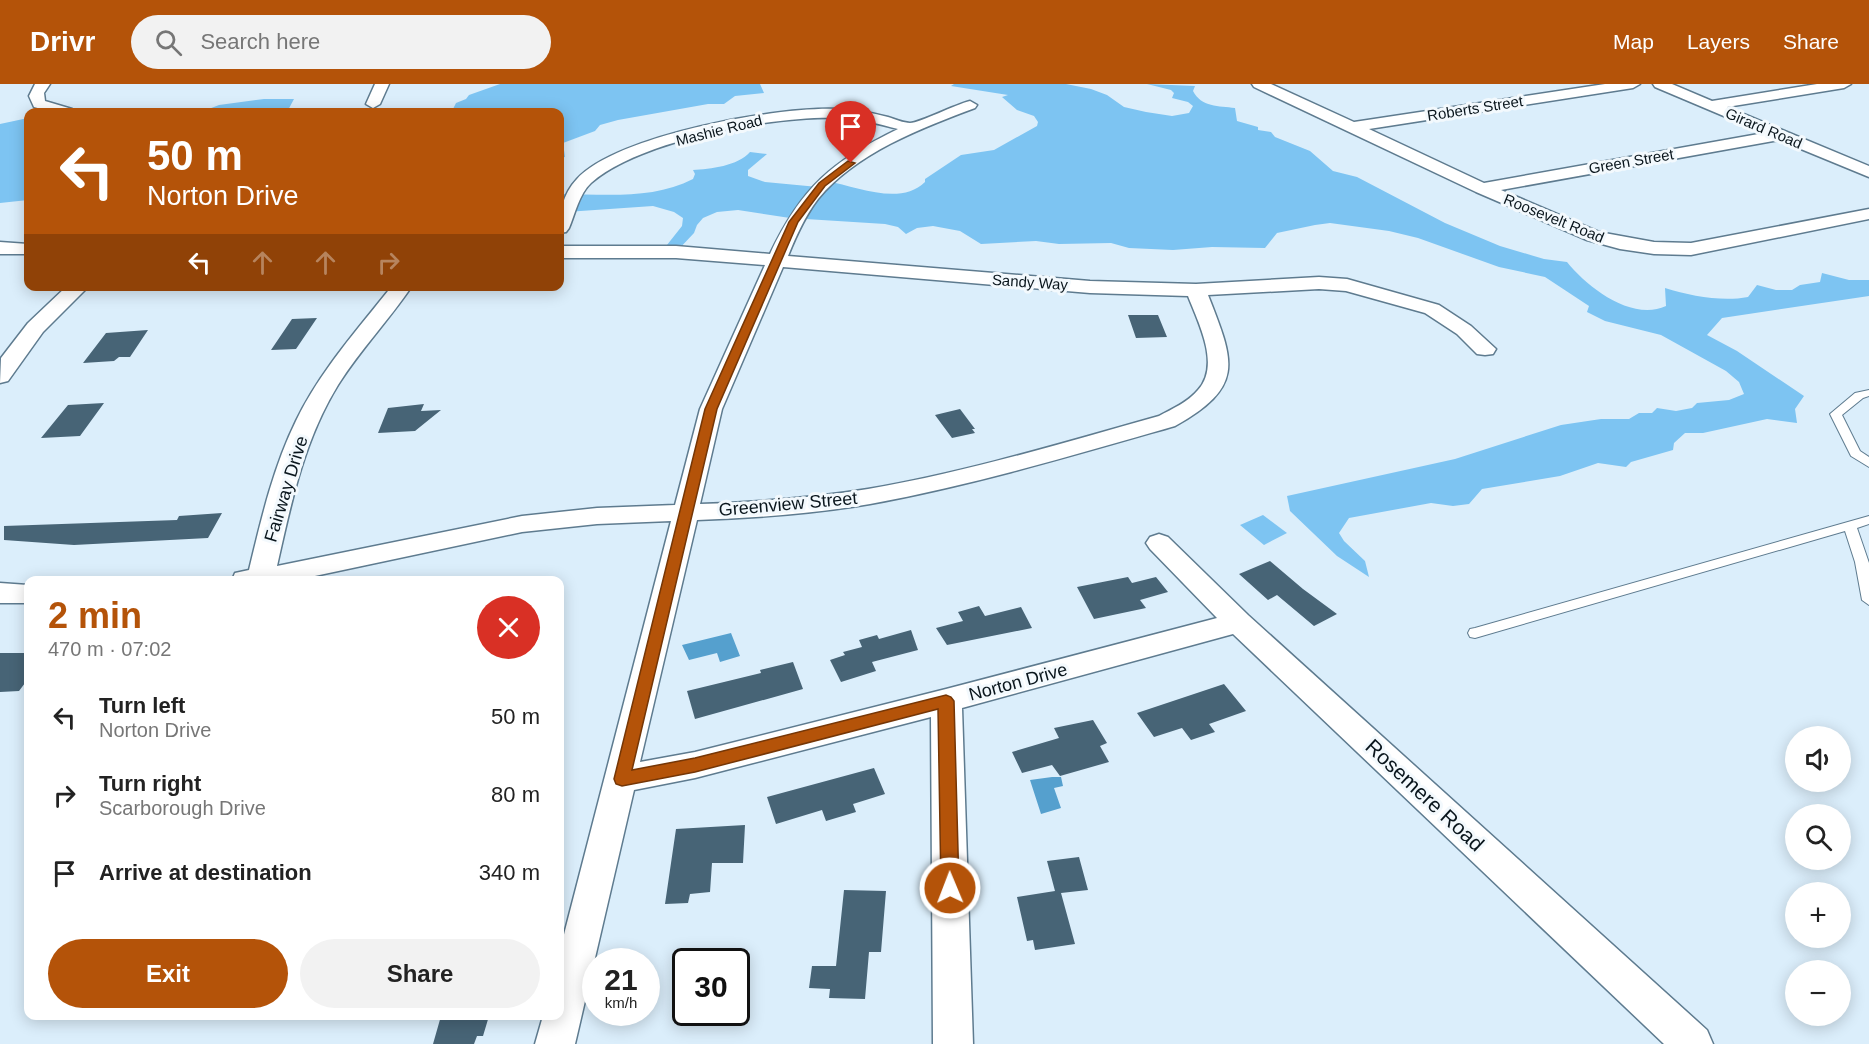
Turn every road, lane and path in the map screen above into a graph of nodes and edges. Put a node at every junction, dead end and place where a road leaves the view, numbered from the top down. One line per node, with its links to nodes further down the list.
1 (43, 84): 10 (street)
2 (382, 84): 7 (street)
3 (1260, 84): 11 (street, Roosevelt Road)
4 (1634, 84): 11 (street, Roberts Street)
5 (1660, 84): 9 (street, Girard Road)
6 (1844, 84): 9 (street)
7 (373, 104)
8 (970, 105): 12 (street)
9 (1711, 106): 13 (street, Girard Road)
10 (53, 108)
11 (1353, 127): 15 (street, Roosevelt Road)
12 (914, 129): 17 (street, Mashie Road); 21 (street)
13 (1780, 135): 14 (street, Girard Road); 15 (street, Green Street)
14 (1864, 167)
15 (1482, 188): 16 (street, Roosevelt Road)
16 (1869, 214)
17 (564, 219)
18 (0, 248): 19 (street)
19 (24, 249)
20 (564, 252): 21 (street, Sandy Way)
21 (776, 261): 22 (street, Sandy Way); 29 (street)
22 (1196, 290): 25 (street, Sandy Way); 29 (street, Greenview Street)
23 (74, 291): 26 (street)
24 (399, 291): 33 (street, Fairway Drive)
25 (1485, 349)
26 (0, 376)
27 (1869, 393): 28 (lane)
28 (1869, 463)
29 (685, 512): 34 (street, Greenview Street); 41 (street)
30 (1869, 520): 31 (lane)
31 (1850, 525): 37 (lane); 39 (lane)
32 (1159, 543): 38 (street, Rosemere Road)
33 (254, 576)
34 (268, 576)
35 (0, 593): 36 (street)
36 (24, 594)
37 (1869, 600)
38 (1238, 622): 40 (street, Norton Drive); 46 (street, Rosemere Road)
39 (1474, 633)
40 (946, 701): 41 (street, Norton Drive); 45 (street)
41 (622, 779): 42 (street)
42 (564, 1008)
43 (561, 1020): 44 (street)
44 (555, 1044)
45 (953, 1044)
46 (1693, 1044)

